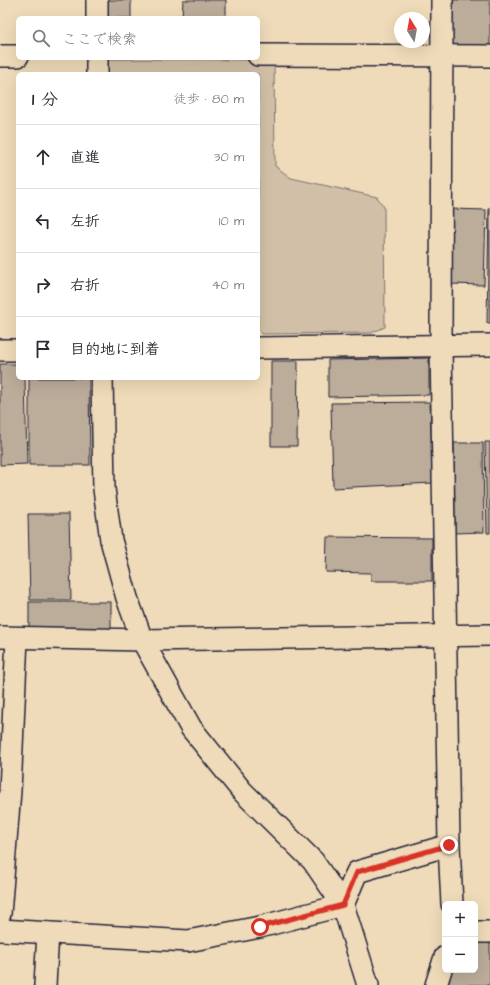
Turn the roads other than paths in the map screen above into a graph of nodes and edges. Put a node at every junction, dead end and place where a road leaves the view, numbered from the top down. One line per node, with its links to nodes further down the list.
1 (97, 0): 3 (street)
2 (442, 0): 8 (street)
3 (97, 16)
4 (260, 55): 8 (street)
5 (0, 56): 6 (street)
6 (16, 56)
7 (490, 56): 8 (street)
8 (441, 57): 12 (street)
9 (97, 60): 10 (street)
10 (97, 72)
11 (490, 345): 12 (street)
12 (441, 346): 13 (street); 17 (street)
13 (260, 348)
14 (0, 350): 15 (street)
15 (16, 350)
16 (102, 380): 20 (street)
17 (445, 635): 18 (street); 20 (street); 21 (street)
18 (490, 635)
19 (8, 638): 20 (street); 24 (street)
20 (142, 640): 23 (street)
21 (449, 845): 22 (street); 23 (street)
22 (452, 901)
23 (343, 905): 26 (street); 31 (street)
24 (0, 914)
25 (0, 930): 26 (street)
26 (48, 932): 30 (street)
27 (478, 932): 28 (street)
28 (490, 932)
29 (442, 966): 32 (street)
30 (45, 985)
31 (368, 985)
32 (436, 985)

